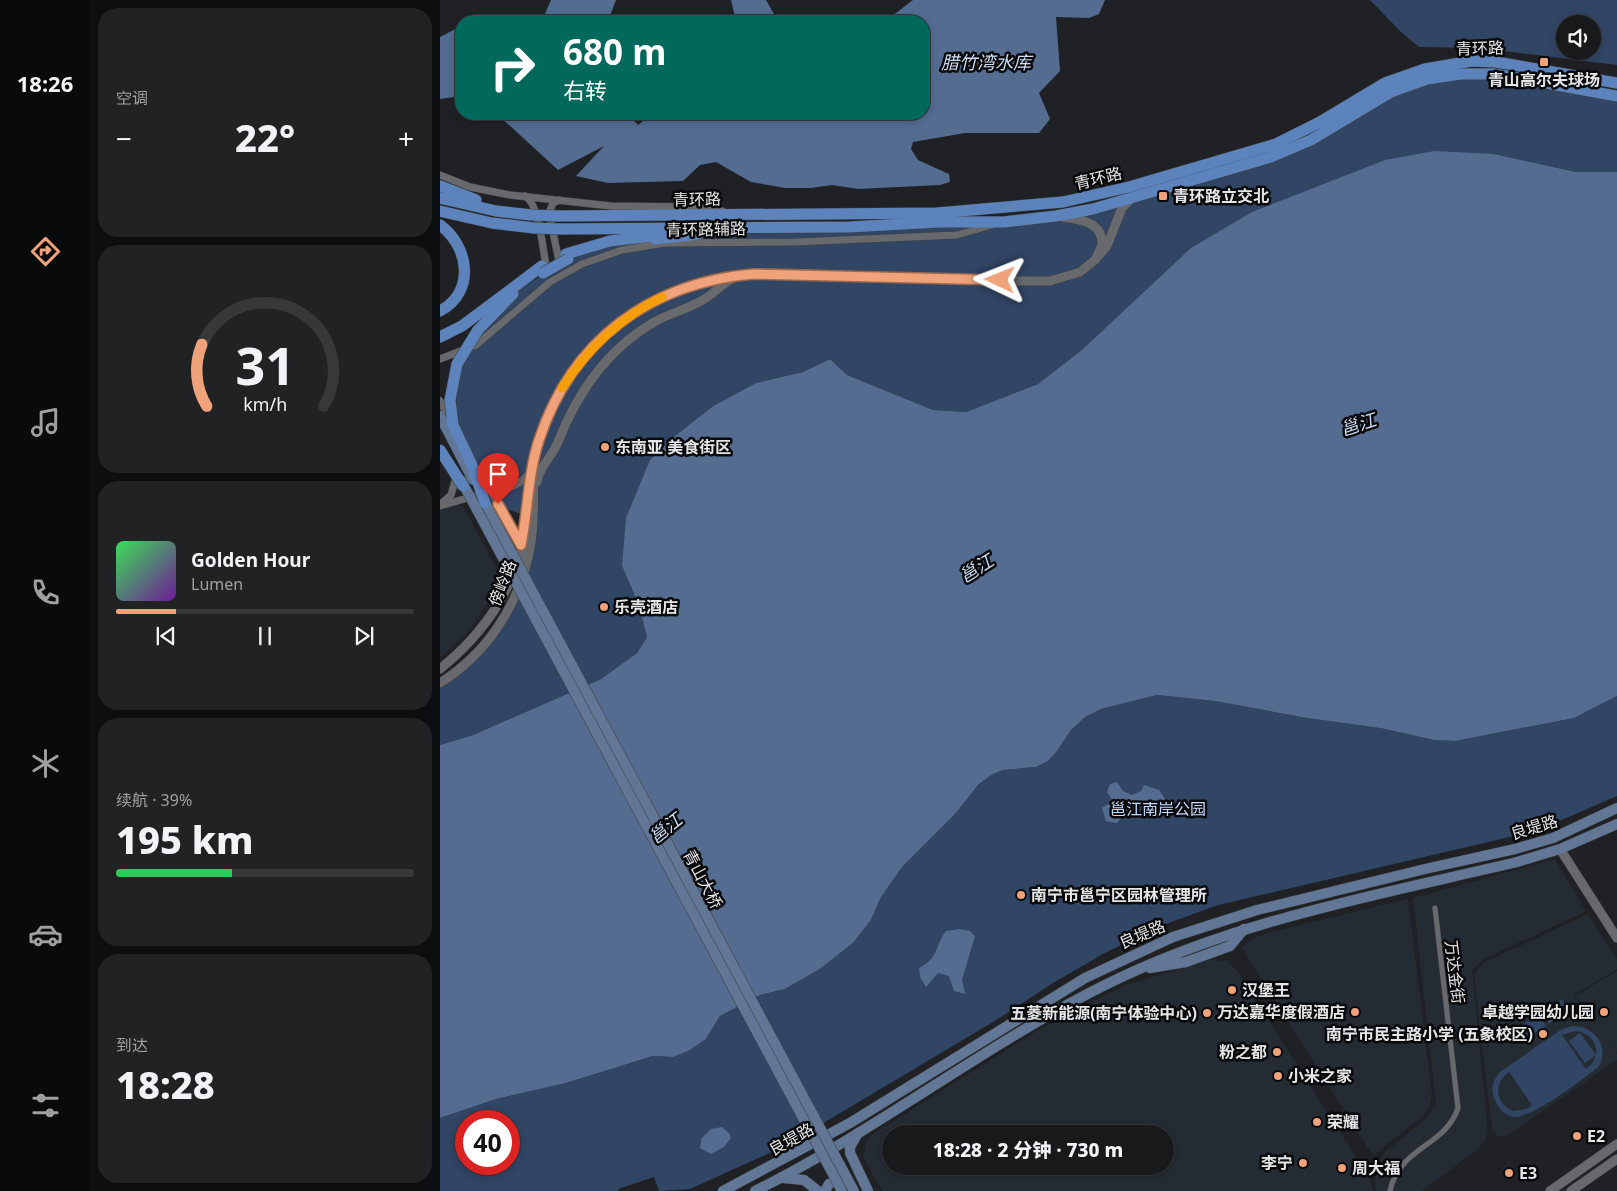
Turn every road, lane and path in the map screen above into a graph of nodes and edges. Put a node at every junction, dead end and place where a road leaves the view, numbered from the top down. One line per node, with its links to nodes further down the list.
1 (1617, 83): 11 (main road, 青环路)
2 (1617, 96): 6 (main road, 青环路)
3 (440, 175): 5 (street, 青环路辅路)
4 (440, 186): 10 (main road)
5 (525, 196): 8 (street, 青环路辅路); 20 (street)
6 (1137, 196): 12 (main road, 青环路); 16 (street)
7 (440, 198): 10 (main road)
8 (559, 200): 11 (street, 青环路辅路); 17 (street)
9 (440, 211): 15 (main road, 青环路, bridge)
10 (513, 213): 11 (main road, 青环路, bridge)
11 (739, 214)
12 (1056, 216): 13 (main road, 青环路); 16 (street)
13 (1004, 222): 15 (main road, 青环路); 17 (street, 青环路辅路)
14 (440, 225): 21 (main road)
15 (808, 227): 17 (main road)
16 (1096, 260): 19 (street, 傍岭路)
17 (569, 261): 18 (main road); 20 (street, 青环路辅路)
18 (542, 269): 22 (main road); 32 (main road, bridge)
19 (743, 275): 28 (street, 傍岭路); 34 (street)
20 (544, 287): 23 (street, 青环路辅路)
21 (440, 311)
22 (440, 337)
23 (440, 359)
24 (440, 401): 30 (street)
25 (440, 416): 32 (main road, 青山大桥, bridge)
26 (440, 442): 29 (main road, 青山大桥, bridge)
27 (440, 450): 29 (main road, bridge)
28 (534, 466): 30 (street); 34 (street, 傍岭路); 35 (street, 傍岭路)
29 (460, 482): 31 (street); 33 (street); 55 (main road, 青山大桥, bridge)
30 (494, 491): 31 (street); 35 (street)
31 (466, 498): 33 (street); 36 (street)
32 (485, 503): 56 (main road, 青山大桥, bridge)
33 (440, 505)
34 (532, 517): 38 (street, 傍岭路)
35 (521, 545): 36 (street, 傍岭路)
36 (510, 579): 37 (street, 傍岭路)
37 (440, 668)
38 (440, 683)
39 (1617, 808): 44 (main road, 良堤路)
40 (1617, 824): 41 (main road, 良堤路)
41 (1560, 849): 43 (street); 45 (main road, 良堤路)
42 (1435, 908): 57 (street, 万达金街)
43 (1617, 938)
44 (890, 1098): 45 (main road); 51 (main road, 良堤路)
45 (897, 1108): 46 (main road, 良堤路)
46 (858, 1132): 49 (main road, 良堤路); 50 (main road)
47 (1617, 1144): 58 (street)
48 (1617, 1159): 59 (street)
49 (780, 1179): 52 (main road, 良堤路); 53 (main road)
50 (865, 1186): 54 (main road)
51 (723, 1191)
52 (755, 1191)
53 (818, 1191)
54 (826, 1191)
55 (842, 1191)
56 (854, 1191)
57 (1390, 1191)
58 (1550, 1191)
59 (1571, 1191)

